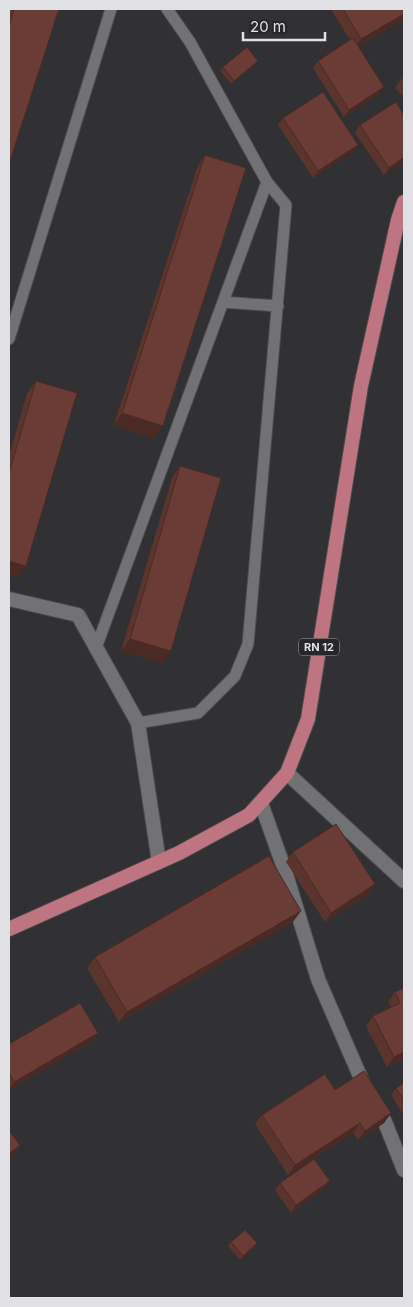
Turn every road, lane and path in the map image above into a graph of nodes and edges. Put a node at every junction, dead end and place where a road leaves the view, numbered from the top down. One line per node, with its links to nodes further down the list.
1 (110, 9): 7 (lane)
2 (168, 9): 3 (lane)
3 (267, 182): 5 (lane); 6 (lane)
4 (404, 202): 11 (main road, RN 12)
5 (223, 302): 6 (lane); 9 (lane)
6 (278, 306): 10 (lane)
7 (9, 339)
8 (9, 598): 9 (street)
9 (96, 648): 10 (street)
10 (138, 723): 13 (street)
11 (287, 772): 12 (main road, RN 12); 14 (street)
12 (261, 803): 13 (main road, RN 12); 16 (street)
13 (158, 862): 15 (main road, RN 12)
14 (404, 881)
15 (9, 929)
16 (404, 1170)

